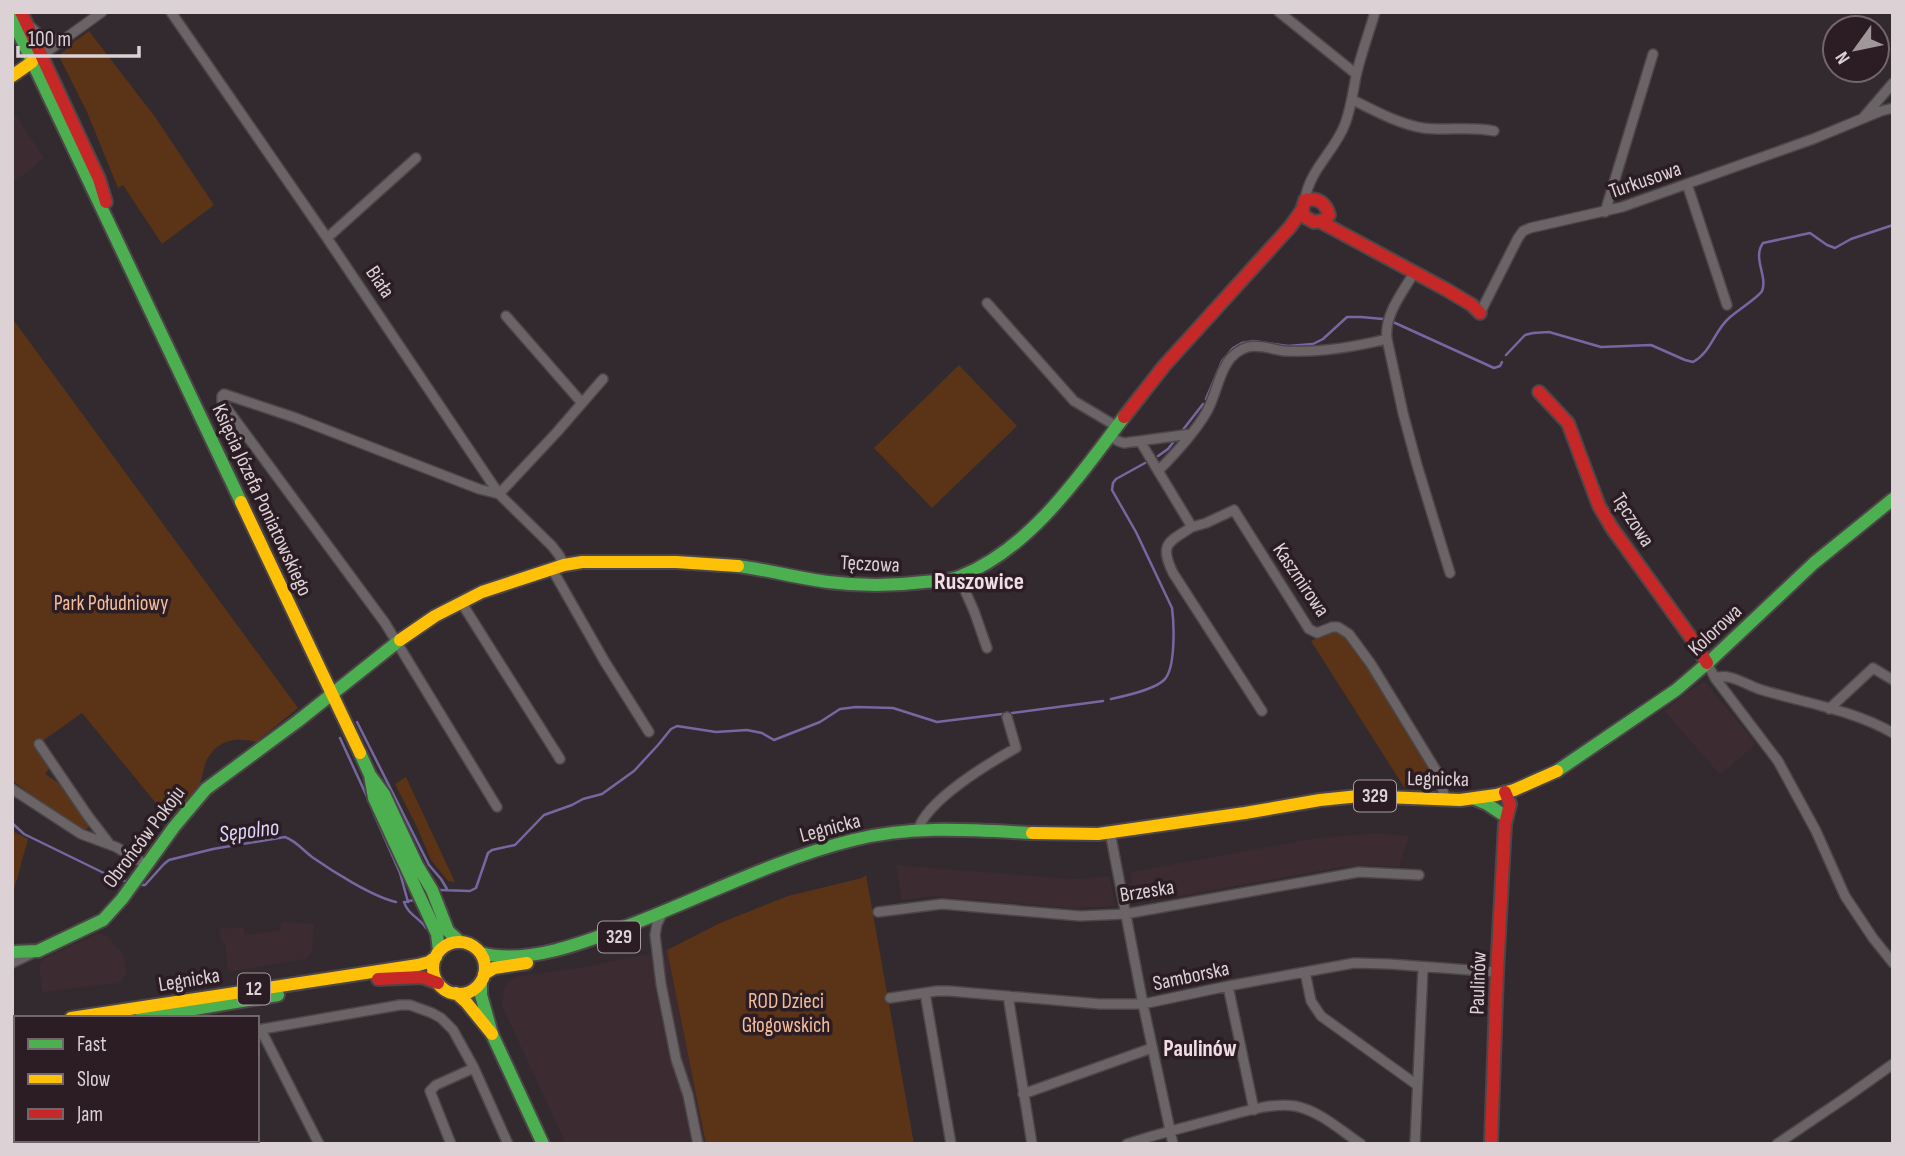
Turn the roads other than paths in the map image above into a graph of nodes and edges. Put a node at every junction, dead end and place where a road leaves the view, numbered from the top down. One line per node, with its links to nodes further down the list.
1 (102, 12): 6 (street)
2 (171, 12): 20 (street, Biała)
3 (1279, 12): 9 (street)
4 (1375, 12): 9 (street)
5 (19, 17): 6 (street); 8 (main road, Księcia Józefa Poniatowskiego)
6 (63, 40): 8 (street)
7 (1653, 54): 18 (street)
8 (36, 59): 10 (main road); 46 (main road, Księcia Józefa Poniatowskiego)
9 (1356, 74): 12 (street)
10 (12, 76)
11 (1893, 83): 14 (street)
12 (1353, 100): 15 (street); 19 (street)
13 (1893, 108): 14 (street, Turkusowa)
14 (1862, 119): 17 (street, Turkusowa)
15 (1494, 131)
16 (416, 158): 20 (street)
17 (1687, 184): 18 (street, Turkusowa); 23 (street)
18 (1605, 212): 24 (street, Turkusowa)
19 (1313, 214): 21 (main road); 30 (main road, Tęczowa)
20 (327, 238): 34 (street, Biała)
21 (1414, 273): 24 (main road); 26 (street)
22 (987, 303): 30 (street)
23 (1727, 305)
24 (1480, 313)
25 (506, 317): 29 (street)
26 (1387, 339): 31 (street); 38 (street)
27 (603, 379): 29 (street)
28 (1539, 392): 43 (main road, Tęczowa)
29 (582, 403): 34 (street)
30 (1113, 431): 32 (street); 39 (main road, Tęczowa)
31 (1191, 434): 32 (street); 33 (street)
32 (1140, 441): 33 (street)
33 (1158, 471): 36 (street)
34 (499, 494): 37 (street, Biała); 41 (street)
35 (1893, 499): 43 (main road, Kolorowa / 329)
36 (1192, 527): 48 (street); 58 (street, Kaszmirowa)
37 (558, 567): 39 (main road, Tęczowa); 40 (main road, Tęczowa); 50 (street, Biała)
38 (1450, 573)
39 (959, 576): 42 (street)
40 (461, 602): 41 (main road, Tęczowa); 53 (street)
41 (396, 642): 46 (main road, Tęczowa); 59 (street)
42 (987, 648)
43 (1705, 659): 44 (street); 56 (main road, Kolorowa / 329)
44 (1716, 678): 47 (street); 78 (street)
45 (1893, 680): 47 (street)
46 (332, 695): 54 (main road, Księcia Józefa Poniatowskiego); 64 (main road, Obrońców Pokoju)
47 (1829, 709): 51 (street)
48 (1262, 711)
49 (1007, 717): 61 (street)
50 (649, 732)
51 (1893, 733)
52 (39, 744): 63 (street)
53 (560, 759)
54 (370, 775): 72 (main road, Księcia Józefa Poniatowskiego); 76 (main road, Księcia Józefa Poniatowskiego)
55 (12, 789): 63 (street)
56 (1505, 792): 57 (main road, Legnicka / 329); 60 (main road, Paulinów)
57 (1475, 799): 58 (main road, Legnicka / 329); 60 (main road)
58 (1446, 800): 62 (main road, Legnicka / 329)
59 (497, 807)
60 (1504, 819): 81 (main road, Paulinów)
61 (918, 830): 62 (main road, Legnicka / 329); 66 (main road, Legnicka / 329)
62 (1111, 837): 68 (street)
63 (112, 846): 64 (street)
64 (147, 865): 73 (main road, Obrońców Pokoju)
65 (1419, 875): 68 (street, Brzeska)
66 (666, 912): 69 (main road, Legnicka / 329); 70 (main road, Legnicka / 329); 71 (street)
67 (878, 912): 68 (street, Brzeska)
68 (1125, 914): 89 (street)
69 (628, 925): 70 (street); 75 (main road, Legnicka / 329)
70 (643, 927): 71 (street); 82 (main road, Legnicka / 329)
71 (655, 935): 105 (street)
72 (460, 942): 75 (main road); 76 (main road, 12)
73 (38, 951): 74 (main road); 77 (street, Obrońców Pokoju)
74 (12, 952)
75 (481, 953): 82 (main road, 12)
76 (438, 954): 83 (main road); 90 (main road, Legnicka / 12)
77 (12, 963)
78 (1893, 963)
79 (1423, 967): 80 (street, Samborska); 81 (street, Samborska); 97 (street)
80 (1304, 972): 84 (street, Samborska); 97 (street)
81 (1497, 972): 112 (main road, Paulinów)
82 (483, 978): 85 (main road); 93 (main road, 12)
83 (438, 983): 85 (main road, 12); 91 (main road, Legnicka / 12)
84 (1228, 986): 89 (street, Samborska); 99 (street)
85 (456, 993): 93 (main road, 12)
86 (925, 993): 87 (street, Samborska); 88 (street, Samborska); 106 (street)
87 (1007, 996): 89 (street, Samborska); 98 (street)
88 (890, 998)
89 (1143, 1003): 94 (street)
90 (84, 1016)
91 (153, 1016)
92 (259, 1030): 96 (street); 101 (street)
93 (492, 1034): 104 (main road, 12)
94 (1152, 1048): 98 (street); 100 (street)
95 (1893, 1064): 113 (street)
96 (474, 1068): 102 (street); 103 (street)
97 (1418, 1085): 111 (street)
98 (1023, 1094): 107 (street)
99 (1254, 1110): 100 (street); 110 (street)
100 (1170, 1130): 108 (street); 109 (street)
101 (319, 1144)
102 (451, 1144)
103 (509, 1144)
104 (543, 1144)
105 (698, 1144)
106 (951, 1144)
107 (1032, 1144)
108 (1127, 1144)
109 (1173, 1144)
110 (1361, 1144)
111 (1415, 1144)
112 (1491, 1144)
113 (1777, 1144)

